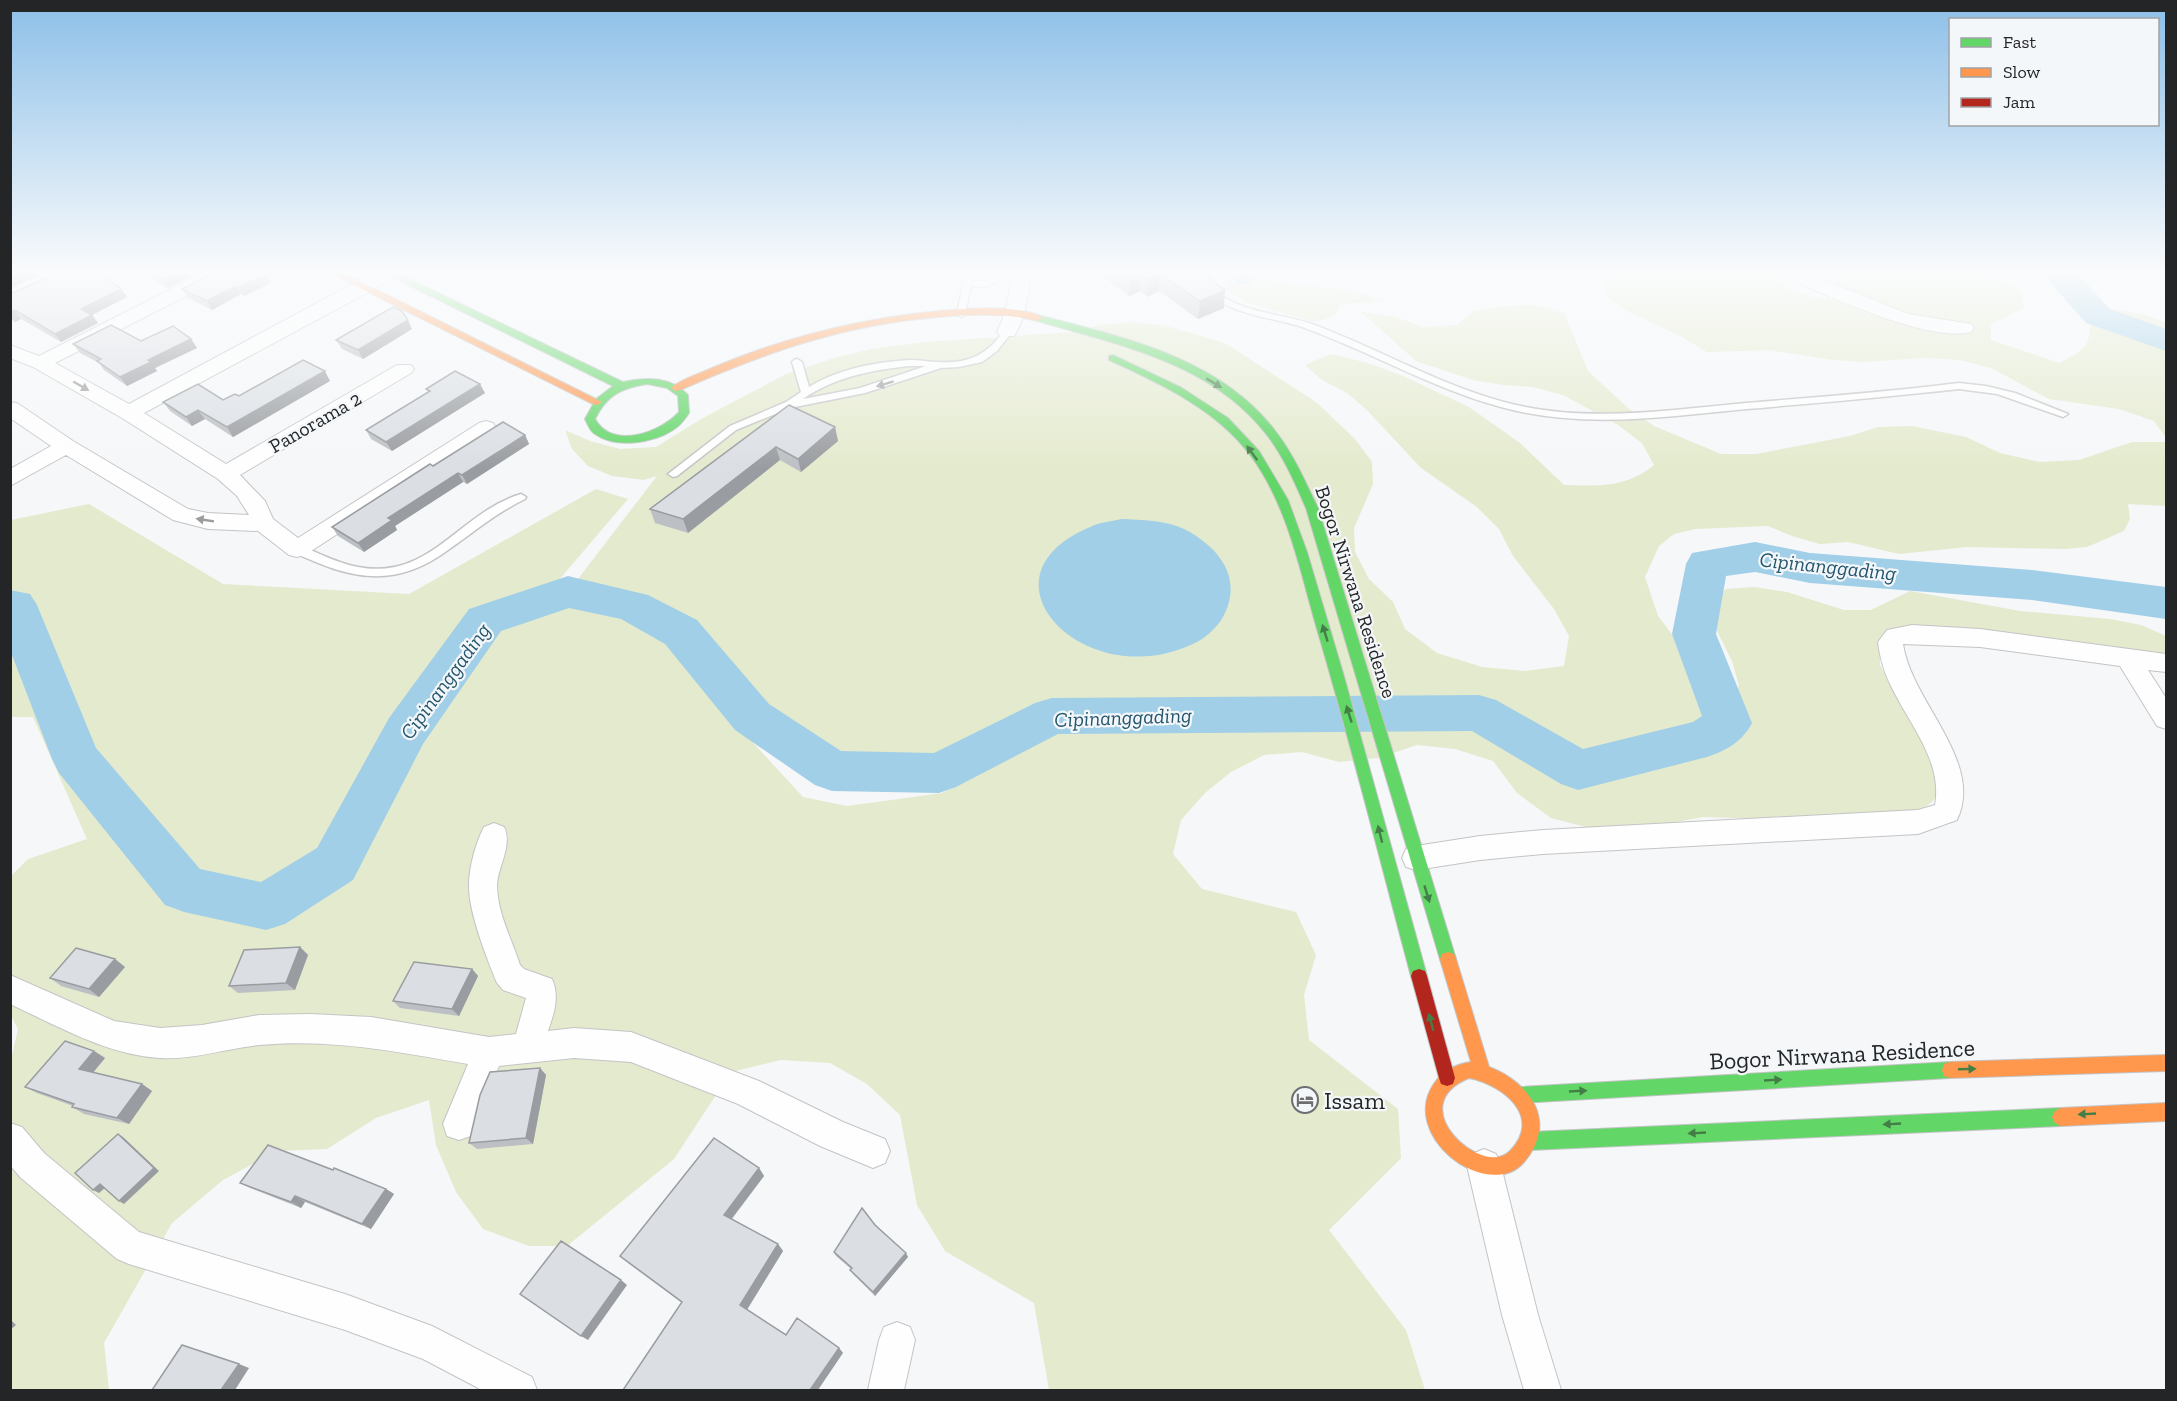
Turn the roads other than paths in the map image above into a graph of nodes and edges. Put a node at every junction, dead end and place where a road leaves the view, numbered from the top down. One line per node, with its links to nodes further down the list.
1 (88, 338): 11 (street)
2 (266, 338): 21 (street)
3 (466, 338): 18 (street)
4 (524, 338): 15 (street)
5 (803, 338): 16 (street, Bogor Nirwana Residence)
6 (1008, 338): 13 (lane)
7 (1109, 338): 35 (street, Bogor Nirwana Residence, one-way to 35)
8 (1335, 338): 22 (lane)
9 (10, 351): 11 (street)
10 (1101, 354): 42 (street, Bogor Nirwana Residence, one-way to 10)
11 (40, 363): 21 (street, one-way to 21)
12 (797, 363): 17 (lane)
13 (940, 365): 17 (lane); 19 (lane, one-way to 19)
14 (404, 369): 25 (street, Panorama 2)
15 (622, 386): 16 (street); 18 (street)
16 (676, 388): 18 (street)
17 (805, 391): 19 (lane)
18 (597, 402)
19 (788, 405): 26 (lane)
20 (10, 408): 24 (street)
21 (129, 413): 25 (street)
22 (2063, 414)
23 (486, 428): 30 (street)
24 (66, 446): 27 (street); 29 (street, one-way to 24)
25 (226, 474): 29 (street)
26 (673, 474)
27 (10, 479)
28 (521, 497): 30 (lane)
29 (263, 523): 30 (street)
30 (297, 549)
31 (2128, 659): 32 (street); 33 (street); 35 (street)
32 (2166, 663)
33 (2166, 719)
34 (494, 835): 37 (street)
35 (1416, 858): 41 (street, Bogor Nirwana Residence, one-way to 41)
36 (10, 989): 38 (street)
37 (528, 1048): 38 (street); 49 (street)
38 (489, 1052): 46 (street)
39 (2166, 1063): 40 (street, Bogor Nirwana Residence)
40 (2099, 1064): 43 (street); 44 (street, Bogor Nirwana Residence, one-way to 40)
41 (1482, 1071): 42 (street); 44 (street)
42 (1447, 1078): 50 (street)
43 (2109, 1083)
44 (1520, 1095): 48 (street)
45 (2166, 1112): 48 (street, one-way to 48)
46 (459, 1124)
47 (10, 1139): 52 (street)
48 (1530, 1141): 50 (street)
49 (873, 1151)
50 (1484, 1166): 54 (street)
51 (897, 1340): 53 (street)
52 (519, 1390)
53 (886, 1390)
54 (1543, 1390)

